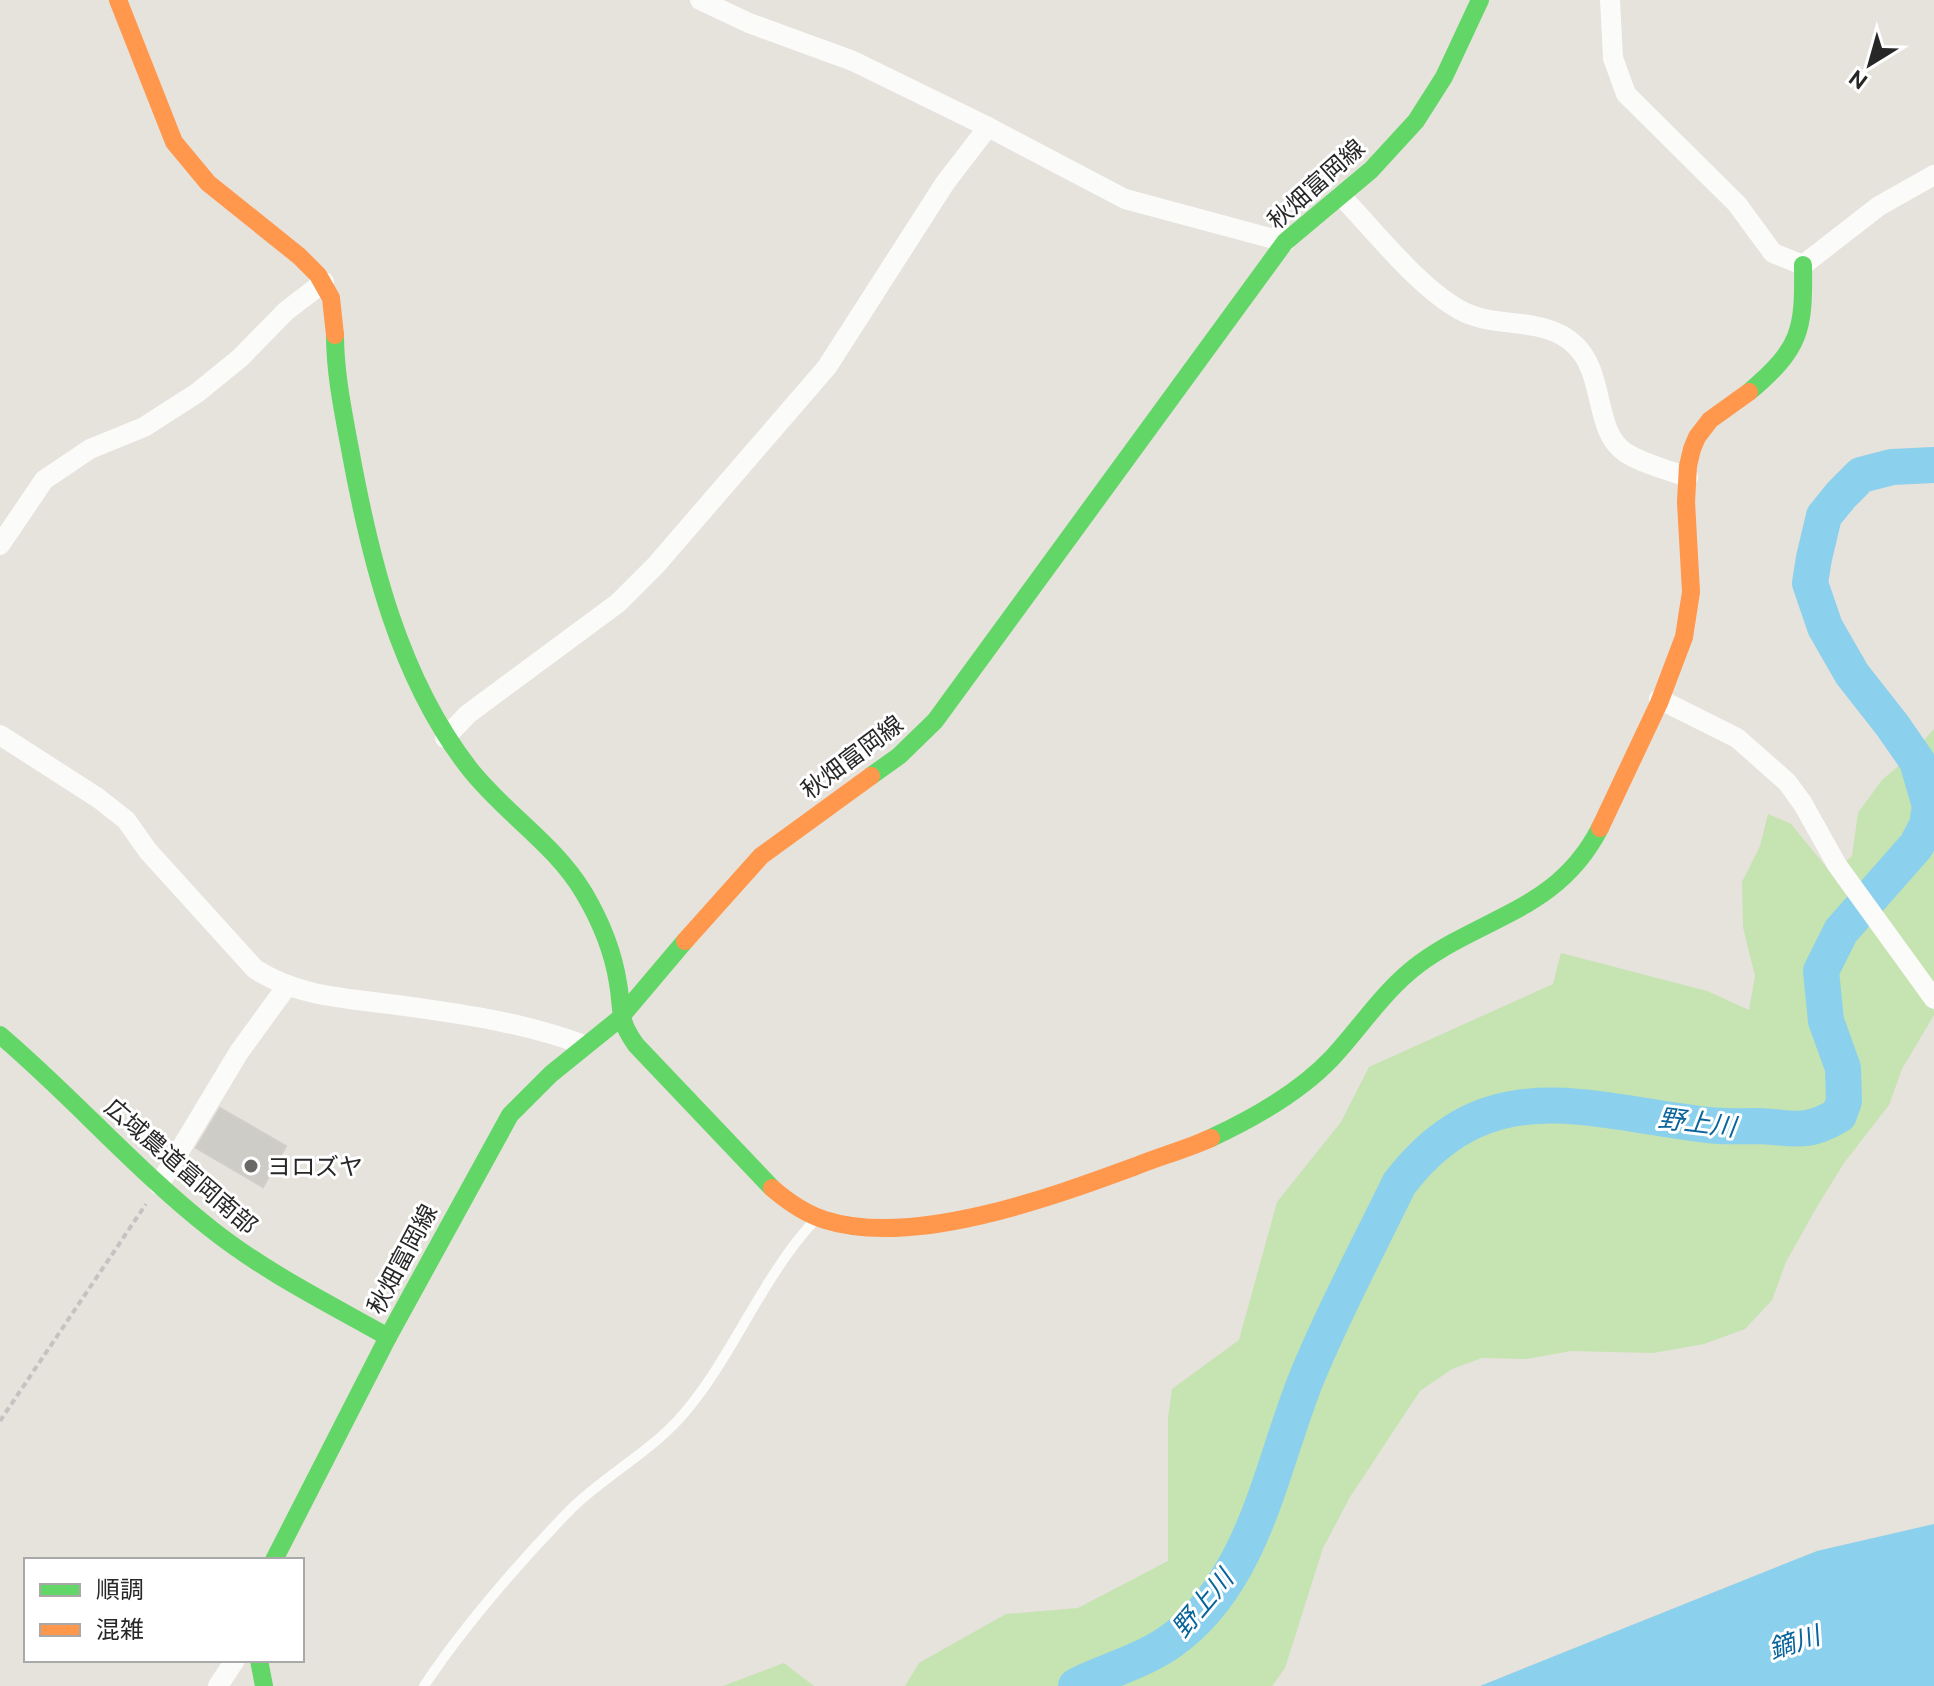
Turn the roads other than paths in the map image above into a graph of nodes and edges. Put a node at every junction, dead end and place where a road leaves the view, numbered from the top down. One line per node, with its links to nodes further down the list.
1 (118, 0): 10 (street)
2 (700, 0): 5 (street)
3 (1480, 0): 7 (street, 秋畑富岡線)
4 (1610, 0): 9 (street)
5 (988, 127): 8 (street); 15 (street)
6 (1934, 175): 9 (street)
7 (1341, 196): 8 (street, 秋畑富岡線); 11 (street)
8 (1285, 242): 18 (street, 秋畑富岡線)
9 (1803, 265): 11 (street)
10 (324, 282): 12 (street); 15 (street)
11 (1688, 477): 13 (street)
12 (0, 545)
13 (1659, 699): 17 (street); 22 (street)
14 (0, 735): 16 (street)
15 (445, 738): 18 (street)
16 (287, 986): 20 (street); 21 (street)
17 (1934, 999)
18 (619, 1019): 20 (street, 秋畑富岡線); 22 (street)
19 (0, 1035): 21 (street, 広域農道富岡南部)
20 (584, 1045): 23 (street, 秋畑富岡線)
21 (159, 1185): 23 (street, 広域農道富岡南部)
22 (818, 1217): 29 (lane)
23 (388, 1337): 24 (street, 秋畑富岡線)
24 (275, 1558)
25 (234, 1662): 27 (street)
26 (259, 1662): 28 (street)
27 (218, 1686)
28 (264, 1686)
29 (424, 1686)

